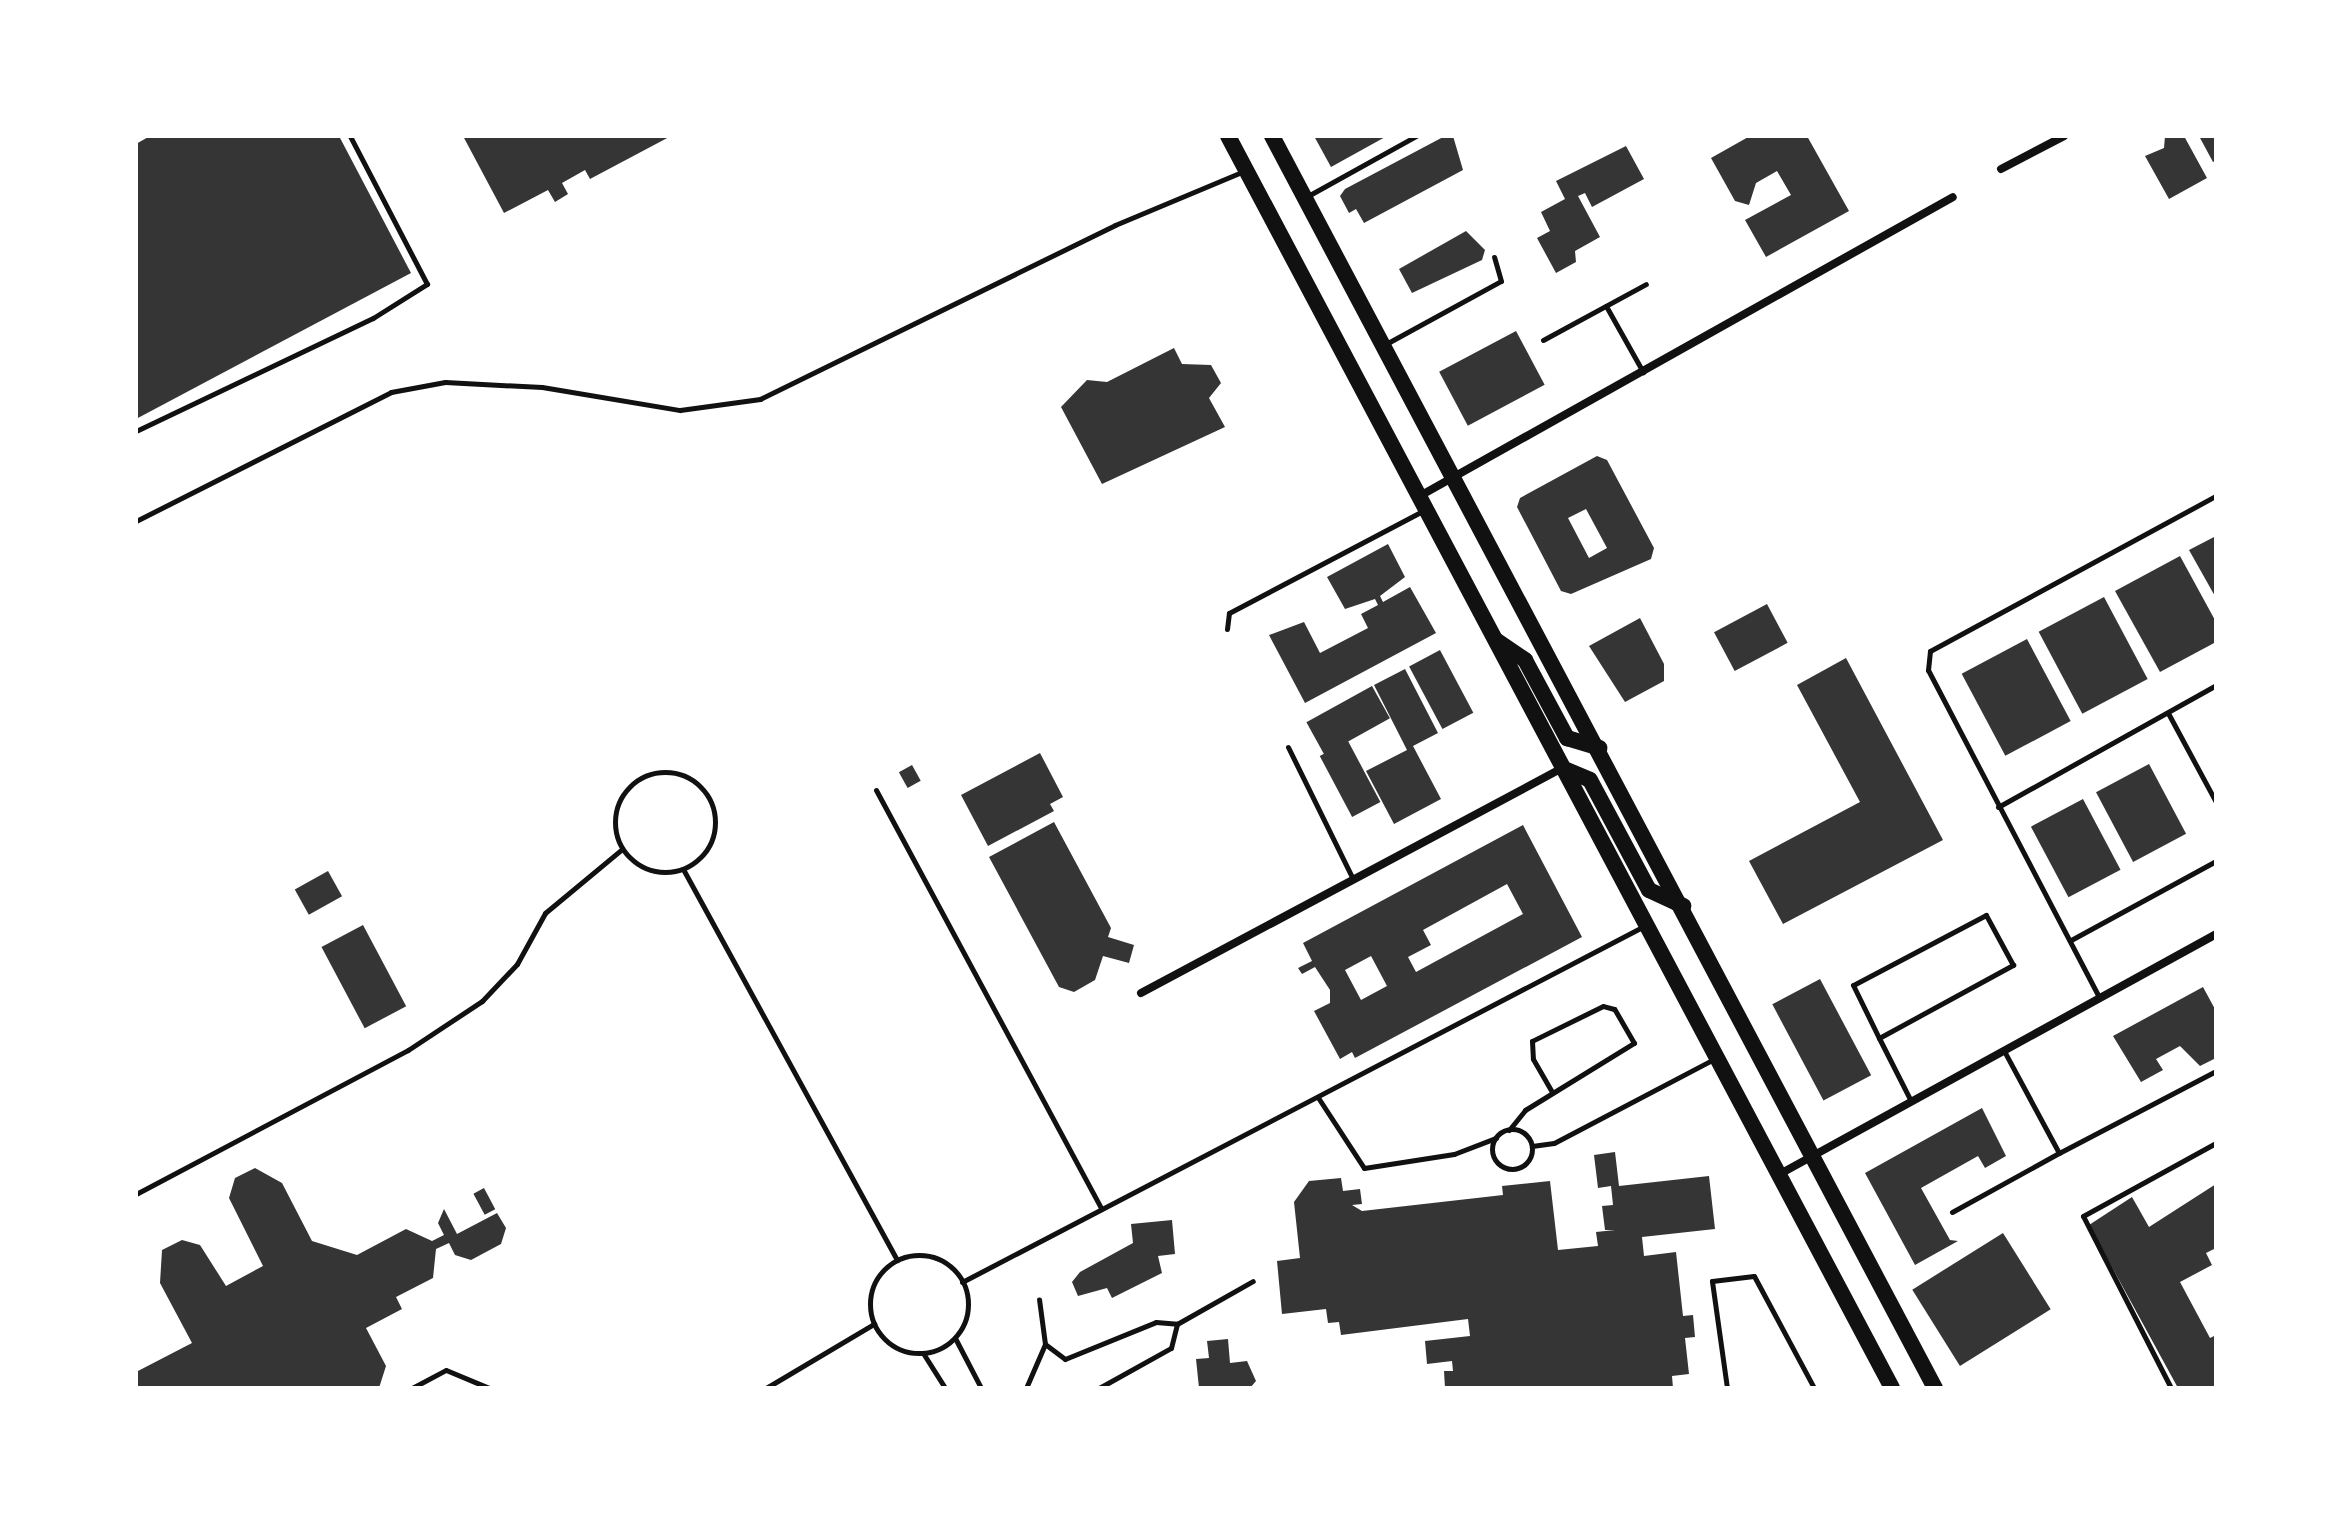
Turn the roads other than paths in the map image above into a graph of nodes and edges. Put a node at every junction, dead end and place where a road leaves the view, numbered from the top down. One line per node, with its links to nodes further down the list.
1 (350, 136): 16 (lane)
2 (1228, 136): 7 (main road)
3 (1272, 136): 9 (main road)
4 (1416, 136): 9 (lane)
5 (2064, 136): 6 (street)
6 (2001, 169)
7 (1247, 171): 19 (main road); 20 (lane)
8 (1953, 197): 15 (street)
9 (1305, 198): 14 (main road)
10 (1494, 257): 14 (lane)
11 (1646, 284): 12 (lane)
12 (1606, 306): 13 (lane); 15 (lane)
13 (1543, 340)
14 (1383, 345): 17 (main road)
15 (1643, 373): 17 (street)
16 (136, 431)
17 (1453, 477): 19 (street); 26 (main road)
18 (2216, 496): 30 (lane)
19 (1422, 503): 21 (lane); 22 (main road)
20 (136, 521)
21 (1227, 629)
22 (1493, 638): 26 (main road); 27 (main road)
23 (2216, 685): 24 (lane)
24 (2168, 713): 29 (lane); 30 (lane)
25 (1288, 747): 34 (lane)
26 (1600, 748): 35 (main road)
27 (1562, 768): 34 (street); 35 (main road); 36 (main road)
28 (876, 790): 56 (lane)
29 (2216, 802)
30 (1998, 807): 38 (lane)
31 (622, 849): 33 (lane); 33 (lane); 55 (lane)
32 (2216, 861): 38 (lane)
33 (683, 869): 58 (lane)
34 (1353, 880): 39 (street)
35 (1683, 906): 53 (main road)
36 (1644, 925): 43 (main road); 46 (lane)
37 (2216, 934): 40 (street)
38 (2071, 940): 40 (lane)
39 (1141, 993)
40 (2099, 998): 42 (street)
41 (1879, 1038): 41 (lane); 47 (lane)
42 (2004, 1051): 47 (street); 52 (lane)
43 (1715, 1059): 51 (lane); 54 (main road)
44 (2216, 1071): 52 (lane)
45 (1552, 1092): 45 (lane); 48 (lane)
46 (1319, 1099): 49 (lane); 56 (lane)
47 (1912, 1102): 53 (street)
48 (1509, 1130): 49 (lane); 51 (lane)
49 (1496, 1138): 51 (lane)
50 (2216, 1143): 78 (lane)
51 (1532, 1146)
52 (2059, 1153): 57 (lane)
53 (1813, 1156): 54 (street); 77 (main road)
54 (1778, 1175): 76 (main road)
55 (136, 1194)
56 (1101, 1207): 60 (lane)
57 (1952, 1212)
58 (897, 1260): 60 (lane); 62 (lane)
59 (1253, 1281): 63 (lane)
60 (962, 1282): 64 (lane)
61 (1039, 1299): 65 (lane)
62 (874, 1324): 66 (lane); 70 (lane)
63 (1177, 1324): 65 (lane); 74 (lane)
64 (955, 1338): 66 (lane); 72 (lane)
65 (1045, 1344): 73 (lane)
66 (923, 1353): 71 (lane)
67 (1812, 1387): 75 (lane)
68 (412, 1388): 69 (lane)
69 (489, 1388)
70 (766, 1388)
71 (945, 1388)
72 (981, 1388)
73 (1026, 1388)
74 (1099, 1388)
75 (1727, 1388)
76 (1892, 1388)
77 (1935, 1388)
78 (2171, 1388)

